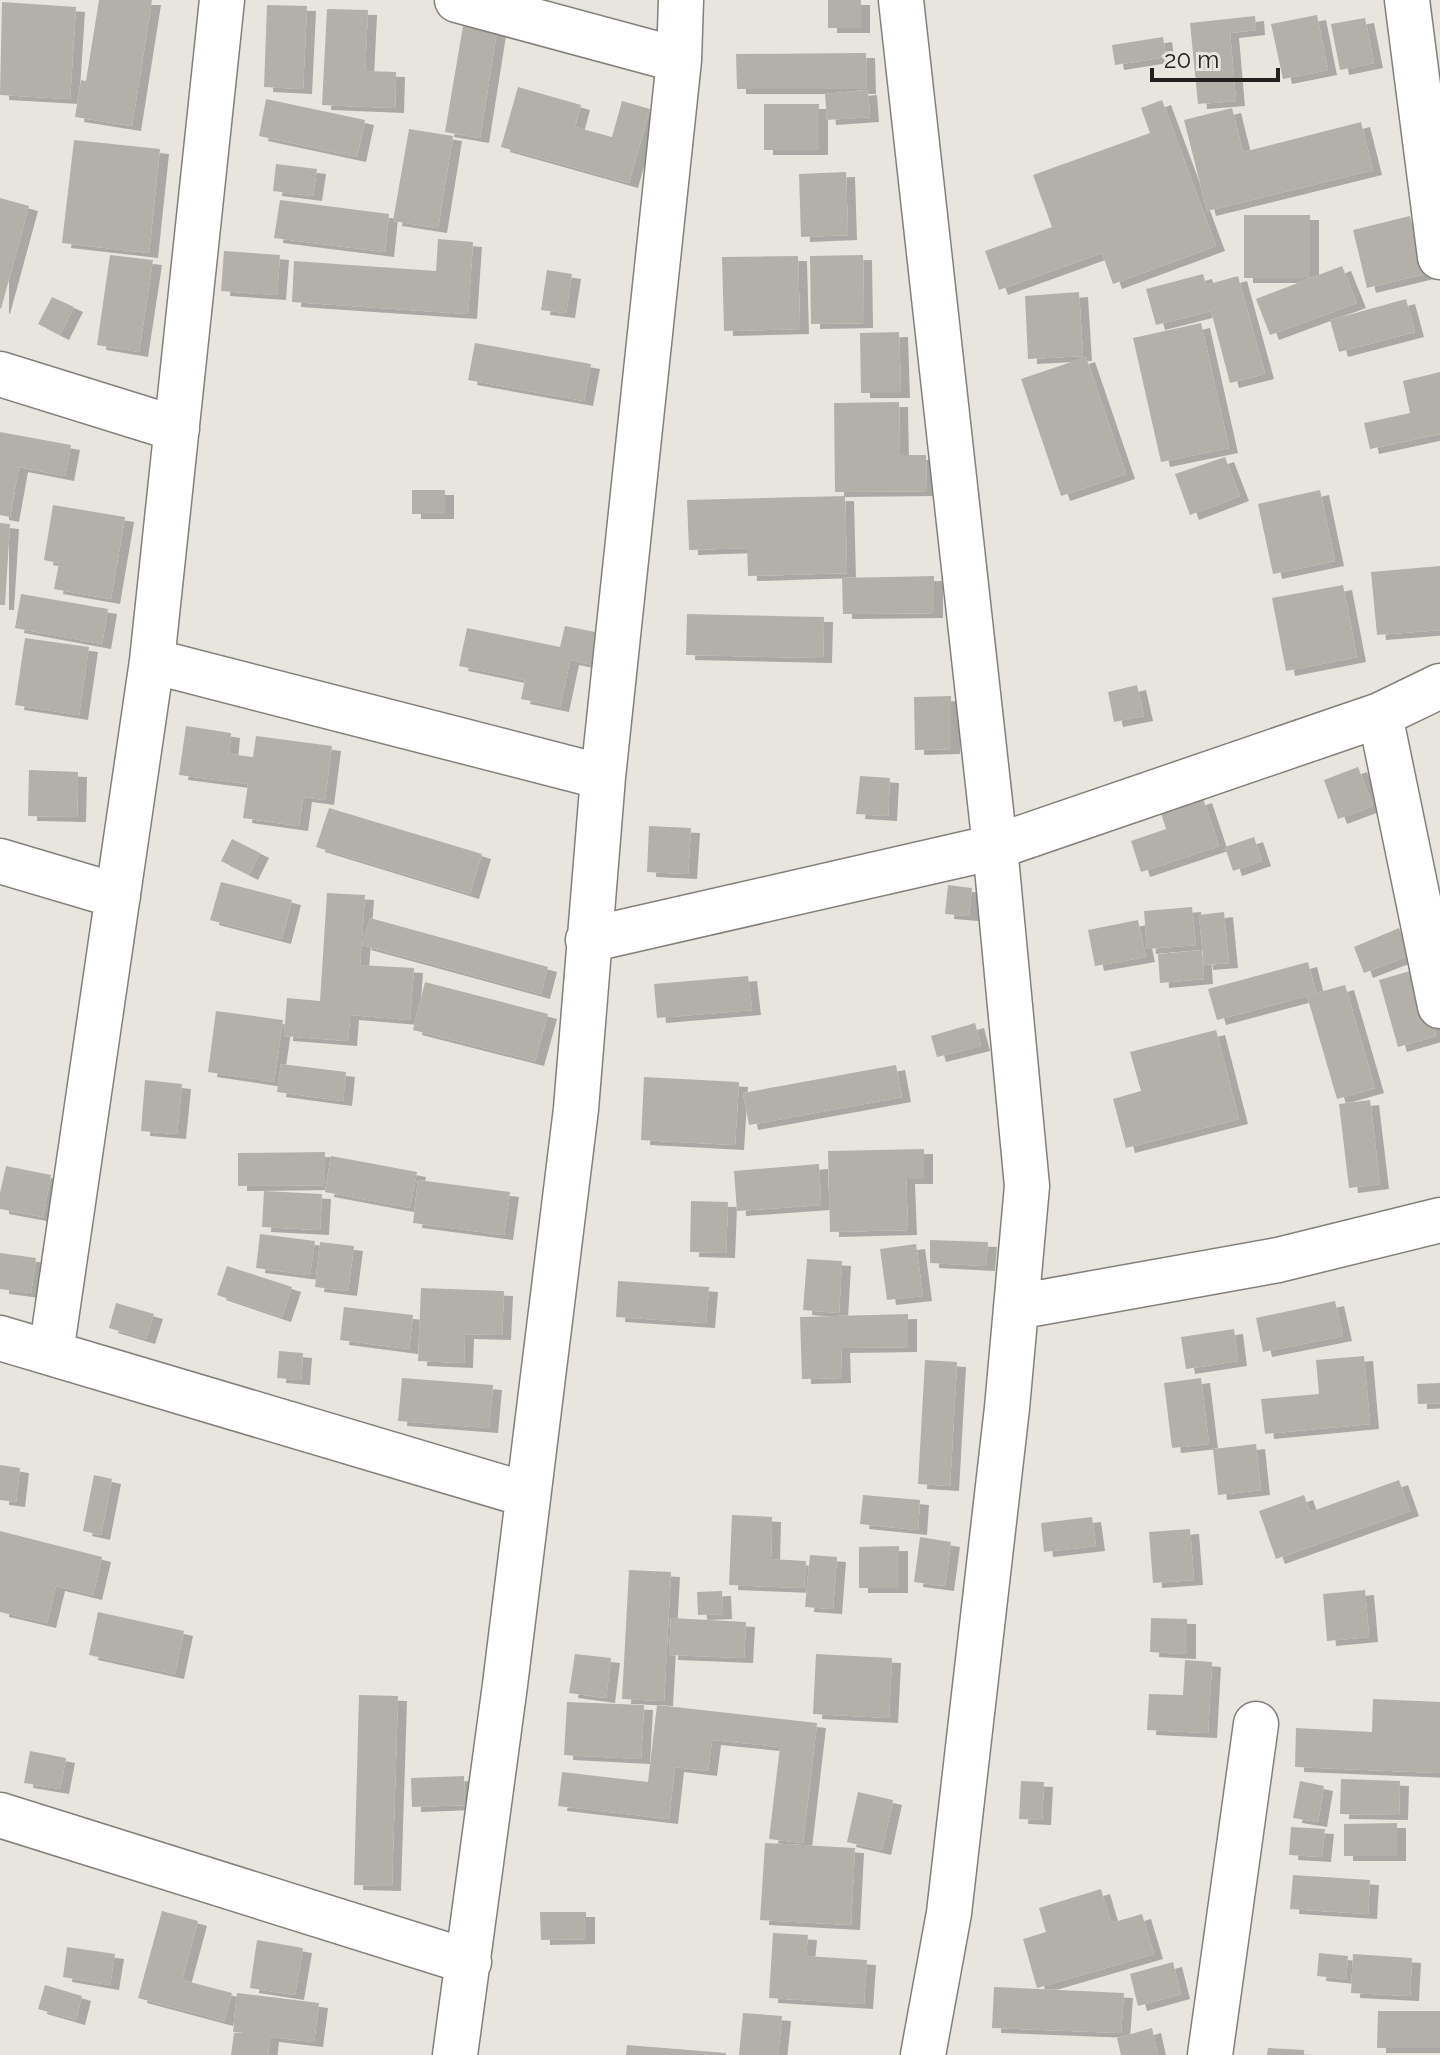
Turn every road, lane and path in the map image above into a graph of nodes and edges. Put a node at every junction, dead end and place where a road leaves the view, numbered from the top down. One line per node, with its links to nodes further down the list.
1 (222, 0): 9 (street)
2 (457, 0): 6 (street)
3 (681, 0): 6 (street)
4 (901, 0): 14 (street)
5 (1407, 0): 7 (street)
6 (679, 60): 13 (street)
7 (1440, 257)
8 (0, 374): 9 (street)
9 (177, 429): 10 (street)
10 (152, 661): 13 (street); 16 (street)
11 (1440, 686): 12 (street)
12 (1380, 715): 14 (street); 18 (street)
13 (603, 777): 17 (street)
14 (995, 847): 17 (street); 20 (street)
15 (0, 861): 16 (street)
16 (118, 896): 22 (street)
17 (588, 940): 23 (street)
18 (1440, 1006)
19 (1440, 1220): 20 (street)
20 (1016, 1307): 28 (street)
21 (0, 1338): 22 (street)
22 (51, 1353): 23 (street)
23 (528, 1495): 26 (street)
24 (1256, 1724): 29 (street)
25 (2, 1828): 26 (street)
26 (469, 1962): 27 (street)
27 (455, 2055)
28 (923, 2055)
29 (1210, 2055)

